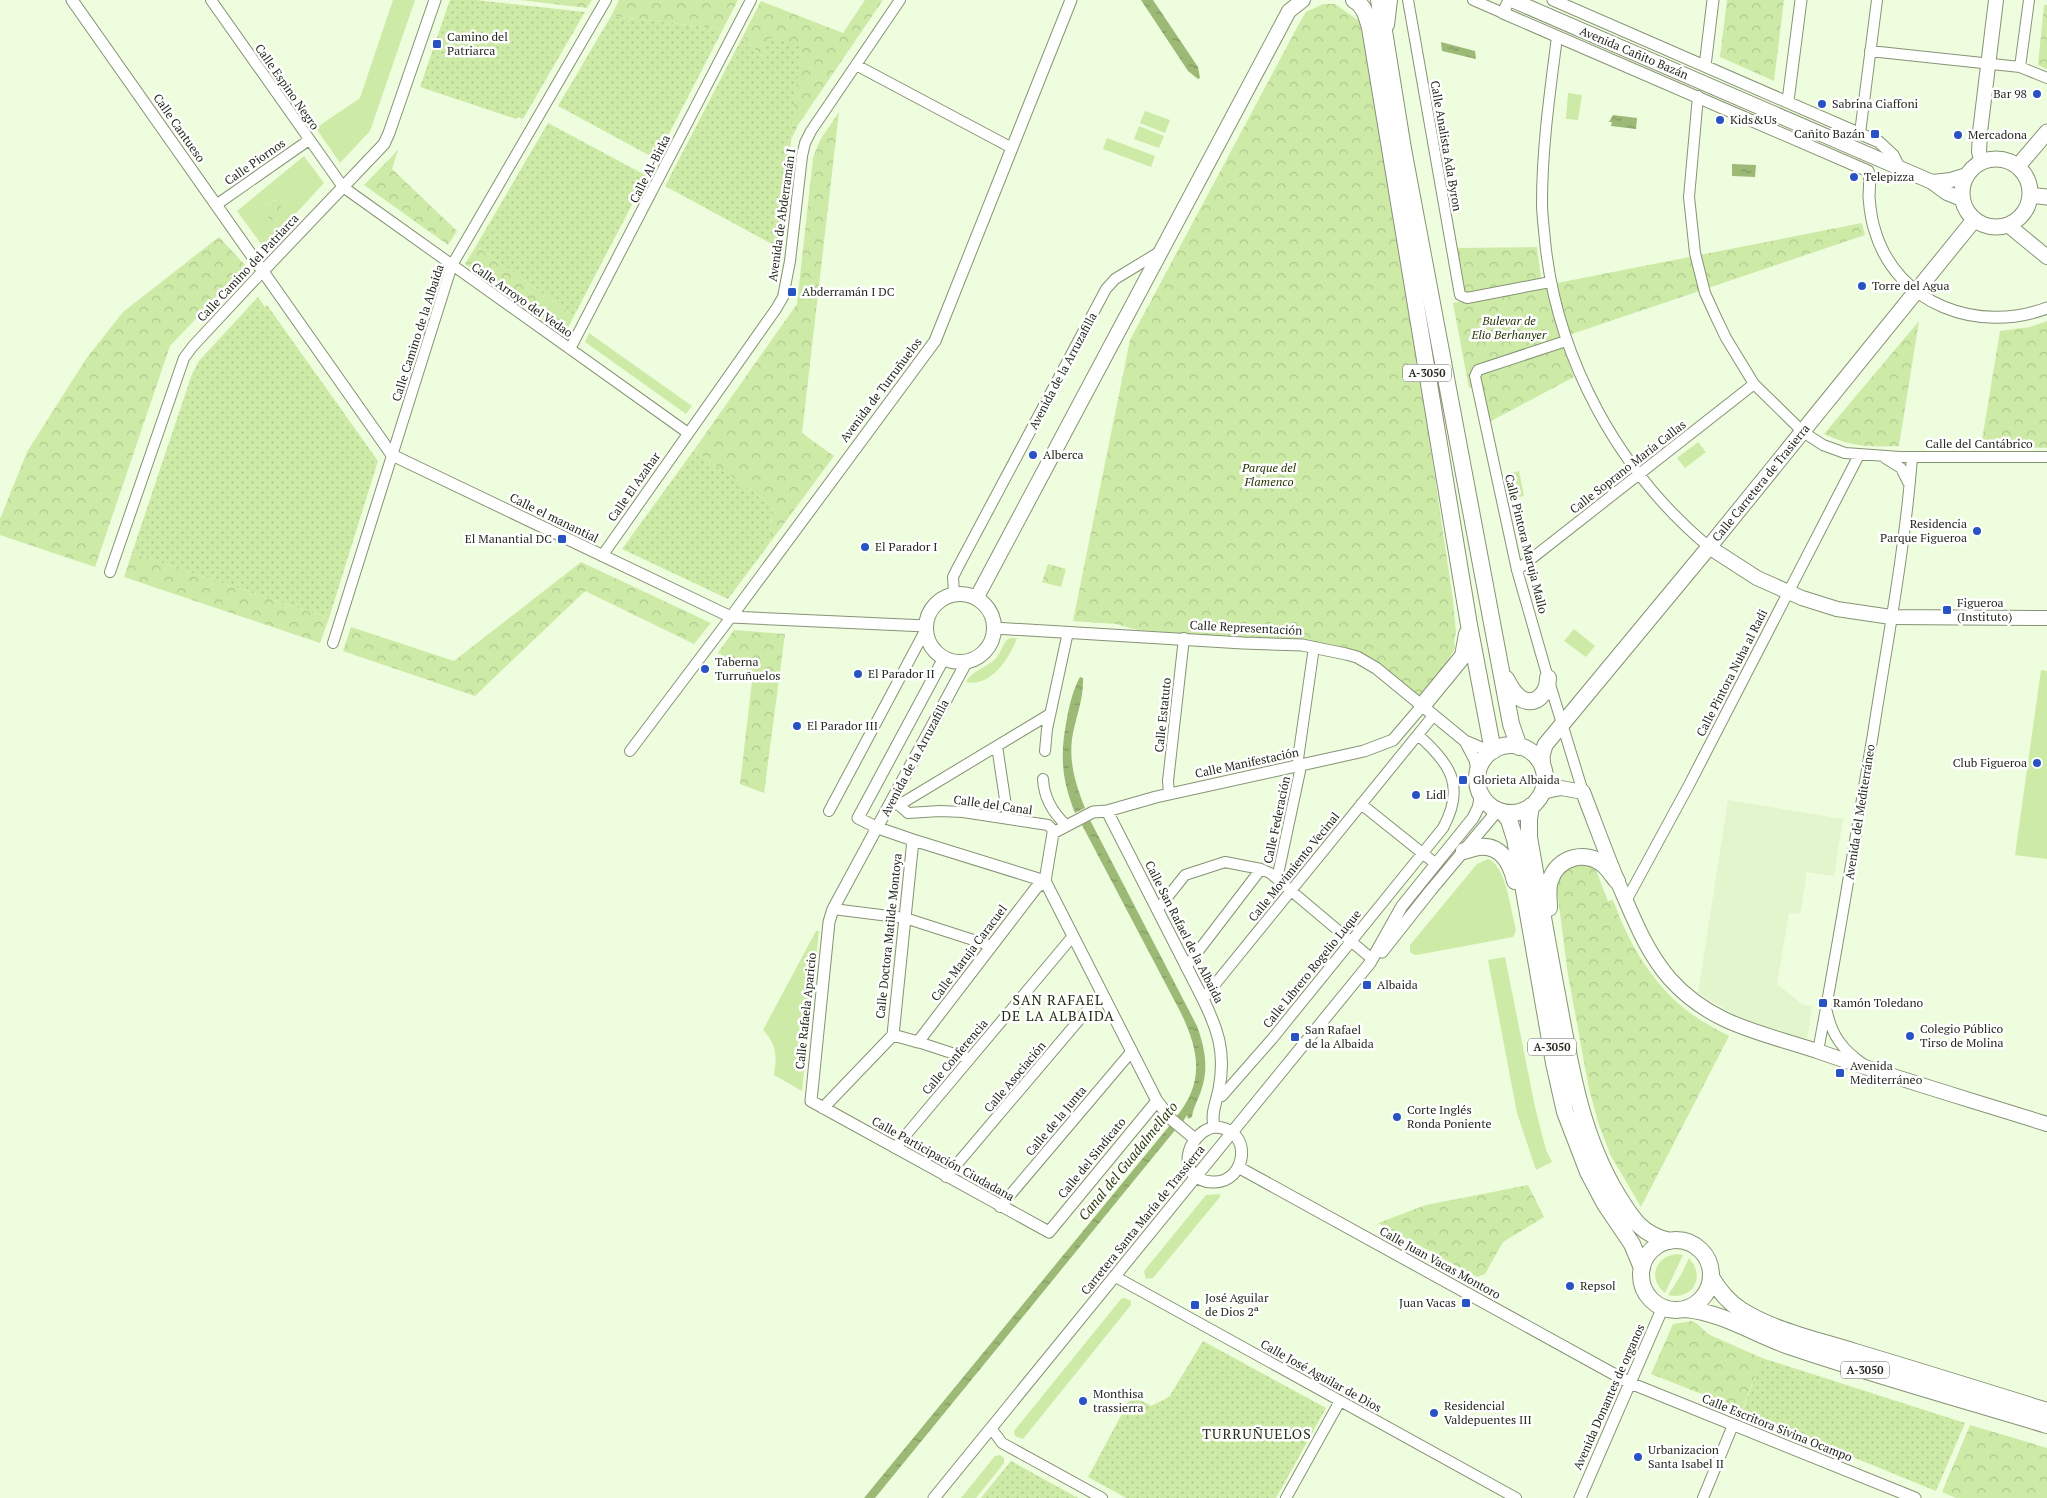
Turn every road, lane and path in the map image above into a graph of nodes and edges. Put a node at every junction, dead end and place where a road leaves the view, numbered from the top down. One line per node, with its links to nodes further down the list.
1 (73, 0): 49 (street, Calle Cantueso)
2 (211, 0): 38 (street, Calle Espino Negro)
3 (435, 0): 45 (street, Calle Camino del Patriarca)
4 (606, 0): 54 (street, Calle Camino de la Albaida)
5 (752, 0): 60 (street, Calle Al-Birka)
6 (900, 0): 27 (street, Avenida de Abderramán I)
7 (1071, 0): 39 (street, Avenida de Turruñuelos)
8 (1303, 0): 21 (main road, Avenida de la Arruzafilla)
9 (1354, 0): 81 (highway, A-3050)
10 (1379, 0): 24 (highway, A-3050)
11 (1390, 0): 24 (main road)
12 (1408, 0): 56 (street, Calle Analista Ada Byron)
13 (1473, 0): 22 (street, Avenida Cañito Bazán)
14 (1510, 0): 22 (street, Avenida Cañito Bazán); 34 (main road, Avenida Cañito Bazán)
15 (1713, 0): 28 (street)
16 (1801, 0): 33 (street)
17 (1876, 0): 25 (street)
18 (1996, 0): 26 (main road)
19 (2028, 0): 29 (street)
20 (1558, 1): 28 (street, Avenida Cañito Bazán)
21 (1289, 6): 52 (main road, Avenida de la Arruzafilla)
22 (1503, 13): 23 (street, Avenida Cañito Bazán)
23 (1557, 37): 32 (street, Avenida Cañito Bazán); 56 (street)
24 (1386, 41): 90 (highway, A-3050)
25 (1870, 51): 26 (street); 37 (street)
26 (1988, 64): 29 (street); 40 (main road)
27 (856, 65): 39 (street); 63 (street, Avenida de Abderramán I)
28 (1705, 66): 31 (street, Avenida Cañito Bazán)
29 (2020, 67): 30 (street)
30 (2047, 78)
31 (1749, 85): 33 (street, Avenida Cañito Bazán); 34 (street)
32 (1698, 96): 35 (street, Avenida Cañito Bazán); 61 (street, Calle del Cantábrico)
33 (1788, 101): 37 (street, Avenida Cañito Bazán)
34 (1756, 106): 35 (street); 42 (main road, Avenida Cañito Bazán)
35 (1737, 113): 57 (street, Avenida Cañito Bazán)
36 (2047, 132): 41 (main road)
37 (1860, 133): 42 (street, Avenida Cañito Bazán)
38 (309, 140): 45 (street, Calle Espino Negro); 49 (street, Calle Piornos)
39 (1012, 148): 78 (street, Avenida de Turruñuelos)
40 (1982, 162): 41 (main road); 43 (main road)
41 (2018, 166): 46 (main road)
42 (1899, 168): 44 (main road, Avenida Cañito Bazán)
43 (1967, 174): 44 (main road); 48 (main road)
44 (1932, 182): 48 (main road, Avenida Cañito Bazán)
45 (343, 187): 54 (street, Calle Arroyo del Vedao); 55 (street, Calle Camino del Patriarca)
46 (2030, 195): 47 (main road); 51 (main road)
47 (2047, 197)
48 (1962, 199): 50 (main road)
49 (216, 205): 55 (street, Calle Cantueso)
50 (1974, 220): 51 (main road); 57 (main road, Calle Carretera de Trasierra)
51 (2008, 225): 53 (main road)
52 (1161, 250): 76 (street, Avenida de la Arruzafilla); 77 (main road, Avenida de la Arruzafilla)
53 (2047, 257)
54 (452, 266): 60 (street, Calle Arroyo del Vedao); 64 (street, Calle Camino de la Albaida)
55 (262, 272): 64 (street, Calle el manantial); 74 (street, Calle Camino del Patriarca)
56 (1550, 282): 59 (street)
57 (1916, 292): 58 (street); 62 (main road, Calle Carretera de Trasierra)
58 (2047, 308)
59 (1566, 341): 69 (street); 73 (street, Calle Pintora Maruja Mallo)
60 (570, 349): 63 (street, Calle Arroyo del Vedao)
61 (1754, 384): 62 (street, Calle del Cantábrico); 69 (street, Calle Soprano María Callas)
62 (1803, 432): 65 (street, Calle del Cantábrico); 71 (main road, Calle Carretera de Trasierra)
63 (688, 433): 72 (street, Calle El Azahar)
64 (392, 455): 72 (street, Calle el manantial); 86 (street, Calle Camino de la Albaida)
65 (1859, 455): 66 (street, Calle del Cantábrico); 75 (street, Calle Pintora Nuha al Radi)
66 (1881, 457): 67 (street, Calle del Cantábrico); 70 (street)
67 (1912, 457): 68 (street, Calle del Cantábrico); 70 (street, Avenida del Mediterráneo)
68 (2047, 457)
69 (1640, 474): 71 (street); 73 (street, Calle Soprano María Callas)
70 (1910, 488): 79 (street, Avenida del Mediterráneo)
71 (1709, 547): 75 (main road); 94 (main road, Calle Carretera de Trasierra)
72 (602, 556): 78 (street, Calle el manantial)
73 (1517, 570): 91 (street, Calle Pintora Maruja Mallo)
74 (110, 572)
75 (1788, 593): 79 (main road); 133 (street, Calle Pintora Nuha al Radi)
76 (954, 594): 77 (main road); 82 (main road)
77 (977, 598): 83 (main road)
78 (731, 617): 82 (street, Calle el manantial); 102 (street, Avenida de Turruñuelos)
79 (1891, 617): 80 (main road); 146 (street, Avenida del Mediterráneo)
80 (2047, 618)
81 (1469, 625): 92 (highway); 104 (highway, A-3050)
82 (926, 628): 88 (main road); 118 (street)
83 (994, 628): 84 (street, Calle Representación); 89 (main road)
84 (1068, 632): 85 (street, Calle Representación); 93 (street)
85 (1184, 638): 87 (street, Calle Representación); 112 (street, Calle Estatuto)
86 (333, 643)
87 (1314, 647): 92 (street, Calle Representación); 105 (street, Calle Federación)
88 (944, 658): 89 (main road); 122 (street, Avenida de la Arruzafilla)
89 (967, 661): 115 (street, Avenida de la Arruzafilla)
90 (1500, 668): 91 (highway); 100 (highway, A-3050)
91 (1548, 678): 94 (street, Calle Pintora Maruja Mallo)
92 (1427, 711): 95 (street, Calle Movimiento Vecinal); 96 (street); 97 (street, Calle Representación)
93 (1050, 714): 99 (street); 103 (street)
94 (1562, 724): 98 (main road, Calle Carretera de Trasierra); 111 (street, Calle Pintora Maruja Mallo)
95 (1418, 735): 101 (street, Calle Movimiento Vecinal); 126 (street, Calle Librero Rogelio Luque)
96 (1393, 740): 101 (street); 105 (street, Calle Manifestación)
97 (1465, 741): 104 (street, Calle Representación); 107 (street, Calle Representación)
98 (1545, 745): 100 (main road); 106 (main road)
99 (997, 746): 115 (street); 120 (street)
100 (1522, 747): 104 (highway); 106 (highway, A-3050)
101 (1405, 750): 114 (street, Calle Movimiento Vecinal)
102 (630, 751)
103 (1046, 751)
104 (1492, 752): 107 (highway)
105 (1299, 766): 112 (street, Calle Manifestación); 129 (street, Calle Federación)
106 (1544, 772): 109 (main road); 110 (highway)
107 (1478, 775): 113 (highway)
108 (1043, 779): 121 (street)
109 (1561, 788): 110 (main road); 111 (main road)
110 (1542, 792): 116 (highway)
111 (1583, 792): 131 (main road)
112 (1169, 794): 117 (street, Calle Manifestación)
113 (1481, 794): 119 (highway, A-3050); 127 (street)
114 (1361, 804): 126 (street); 132 (street, Calle Movimiento Vecinal)
115 (895, 805): 120 (street, Calle del Canal); 122 (street, Avenida de la Arruzafilla)
116 (1531, 806): 119 (highway); 144 (highway, A-3050)
117 (1107, 810): 121 (street); 135 (street, Calle San Rafael de la Albaida)
118 (829, 811)
119 (1500, 811): 125 (street); 142 (highway, A-3050)
120 (1008, 819): 123 (street, Calle del Canal)
121 (1066, 825): 123 (street)
122 (878, 828): 124 (street); 134 (street, Avenida de la Arruzafilla)
123 (1054, 831): 130 (street)
124 (913, 840): 130 (street); 136 (street, Calle Doctora Matilde Montoya)
125 (1464, 851): 140 (street); 142 (highway)
126 (1422, 853): 127 (street); 138 (street, Calle Librero Rogelio Luque)
127 (1436, 864): 140 (street)
128 (1261, 869): 129 (street); 135 (street); 141 (street)
129 (1277, 880): 132 (street)
130 (1044, 881): 137 (street); 139 (street, Calle Maruja Caracuel)
131 (1617, 881): 133 (main road); 144 (highway)
132 (1291, 892): 138 (street); 145 (street, Calle Movimiento Vecinal)
133 (1626, 901): 150 (main road)
134 (834, 909): 136 (street); 155 (street, Calle Rafaela Aparicio)
135 (1158, 909): 141 (street, Calle San Rafael de la Albaida)
136 (905, 918): 139 (street); 147 (street, Calle Doctora Matilde Montoya)
137 (1073, 936): 143 (street); 151 (street, Calle Conferencia)
138 (1351, 941): 140 (street); 153 (street, Calle Librero Rogelio Luque)
139 (992, 946): 148 (street, Calle Maruja Caracuel)
140 (1372, 960): 158 (street, Carretera Santa María de Trassierra)
141 (1186, 966): 145 (street, Calle San Rafael de la Albaida)
142 (1539, 973): 167 (highway, A-3050)
143 (1102, 993): 149 (street); 163 (street, Calle Asociación)
144 (1558, 998): 166 (highway, A-3050)
145 (1203, 999): 153 (street, Calle San Rafael de la Albaida)
146 (1826, 1006): 150 (street, Avenida del Mediterráneo); 152 (street, Avenida del Mediterráneo)
147 (892, 1035): 148 (street); 155 (street)
148 (918, 1042): 151 (street)
149 (1132, 1051): 154 (street); 164 (street, Calle de la Junta)
150 (1818, 1051): 152 (main road, Avenida del Mediterráneo)
151 (970, 1059): 160 (street, Calle Conferencia)
152 (1875, 1071): 156 (main road, Avenida del Mediterráneo)
153 (1218, 1095): 157 (street, Calle San Rafael de la Albaida)
154 (1157, 1101): 159 (street); 165 (street, Calle del Sindicato)
155 (823, 1108): 160 (street, Calle Participación Ciudadana)
156 (2047, 1124)
157 (1214, 1127): 158 (street); 159 (street)
158 (1232, 1132): 161 (street); 162 (street, Carretera Santa María de Trassierra)
159 (1195, 1139): 162 (street)
160 (895, 1148): 163 (street, Calle Participación Ciudadana)
161 (1238, 1168): 162 (street); 172 (street, Calle Juan Vacas Montoro)
162 (1196, 1176): 168 (street, Carretera Santa María de Trassierra)
163 (946, 1177): 164 (street, Calle Participación Ciudadana)
164 (1000, 1207): 165 (street, Calle Participación Ciudadana)
165 (1049, 1232)
166 (1670, 1240): 167 (highway); 169 (highway, A-3050)
167 (1642, 1268): 170 (highway, A-3050)
168 (1114, 1276): 173 (street, Calle José Aguilar de Dios); 177 (street, Carretera Santa María de Trassierra)
169 (1712, 1276): 171 (highway); 174 (highway, A-3050)
170 (1663, 1307): 171 (highway, A-3050); 172 (street, Avenida Donantes de organos)
171 (1686, 1309): 176 (highway, A-3050)
172 (1630, 1383): 175 (street, Calle Escritora Sivina Ocampo); 182 (street, Avenida Donantes de organos)
173 (1340, 1400): 180 (street); 181 (street, Calle José Aguilar de Dios)
174 (2047, 1411)
175 (1732, 1425): 183 (street); 184 (street, Calle Escritora Sivina Ocampo)
176 (2047, 1425)
177 (991, 1428): 178 (street, Carretera Santa María de Trassierra); 179 (street)
178 (934, 1498)
179 (1102, 1498)
180 (1286, 1498)
181 (1516, 1498)
182 (1580, 1498)
183 (1703, 1498)
184 (1915, 1498)

